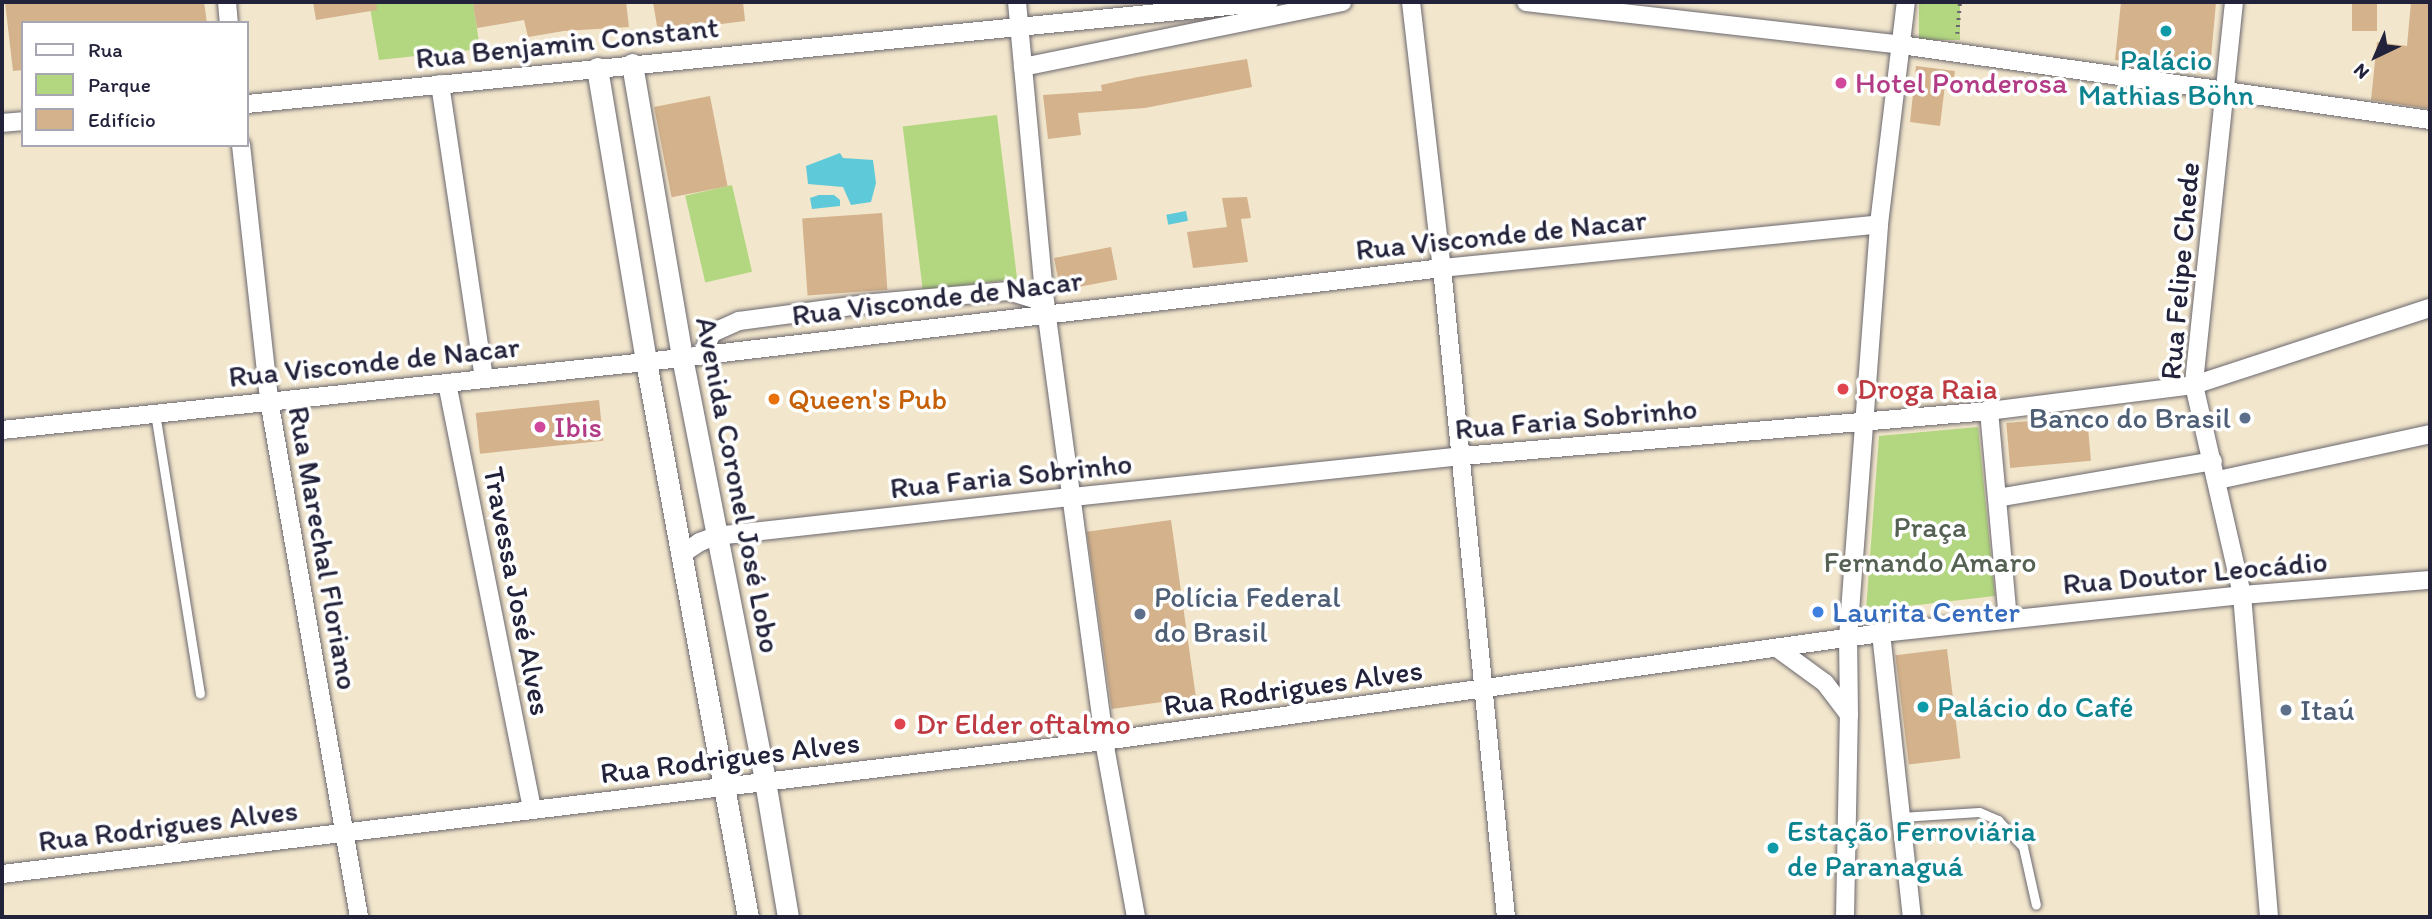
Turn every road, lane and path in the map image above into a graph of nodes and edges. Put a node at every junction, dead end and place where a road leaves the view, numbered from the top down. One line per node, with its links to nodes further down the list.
1 (227, 2): 10 (street)
2 (1017, 2): 11 (street)
3 (1269, 2): 11 (street, Rua Benjamin Constant)
4 (1342, 2): 15 (street)
5 (1410, 2): 25 (street)
6 (1527, 2): 12 (street)
7 (1906, 2): 12 (street)
8 (1960, 2): 13 (path)
9 (2234, 2): 18 (street, Rua Felipe Chede)
10 (229, 21)
11 (1019, 26): 14 (street, Rua Benjamin Constant); 15 (street)
12 (1902, 45): 13 (street); 24 (street)
13 (1955, 53): 18 (street)
14 (632, 64): 16 (street, Rua Benjamin Constant); 28 (street, Avenida Coronel José Lobo)
15 (1023, 67): 26 (street)
16 (597, 68): 17 (street, Rua Benjamin Constant); 29 (street)
17 (440, 85): 19 (street, Rua Benjamin Constant); 30 (street)
18 (2224, 91): 20 (street); 32 (street, Rua Felipe Chede)
19 (248, 104)
20 (2430, 120)
21 (21, 121): 22 (street)
22 (2, 123)
23 (241, 147): 33 (street, Rua Marechal Floriano)
24 (1879, 224): 25 (street, Rua Visconde de Nacar); 36 (street)
25 (1443, 268): 26 (street, Rua Visconde de Nacar); 39 (street)
26 (1046, 307): 28 (street, Rua Visconde de Nacar); 28 (street); 42 (street)
27 (2430, 308): 32 (street, Rua Faria Sobrinho)
28 (692, 356): 29 (street, Rua Visconde de Nacar); 44 (street, Avenida Coronel José Lobo)
29 (646, 362): 30 (street, Rua Visconde de Nacar); 45 (street)
30 (484, 379): 31 (street, Rua Visconde de Nacar)
31 (447, 383): 33 (street, Rua Visconde de Nacar); 58 (street, Travessa José Alves)
32 (2194, 386): 34 (street, Rua Faria Sobrinho); 40 (street, Rua Felipe Chede)
33 (269, 400): 35 (street, Rua Visconde de Nacar); 60 (street, Rua Marechal Floriano)
34 (1989, 411): 36 (street, Rua Faria Sobrinho); 43 (street)
35 (155, 413): 37 (street, Rua Visconde de Nacar); 53 (lane)
36 (1866, 420): 39 (street, Rua Faria Sobrinho); 50 (street)
37 (2, 430)
38 (2430, 434): 41 (street)
39 (1461, 456): 42 (street, Rua Faria Sobrinho); 52 (street)
40 (2213, 461): 41 (street, Rua Felipe Chede); 43 (street)
41 (2218, 480): 47 (street, Rua Felipe Chede)
42 (1072, 497): 44 (street, Rua Faria Sobrinho); 55 (street)
43 (1997, 498): 48 (street)
44 (716, 537): 45 (street, Rua Faria Sobrinho); 56 (street, Avenida Coronel José Lobo)
45 (682, 554): 57 (street)
46 (2430, 580): 47 (street, Rua Doutor Leocádio)
47 (2242, 595): 48 (street, Rua Doutor Leocádio); 70 (street, Rua Felipe Chede)
48 (2008, 619): 49 (street, Rua Doutor Leocádio)
49 (1881, 632): 50 (street, Rua Rodrigues Alves); 59 (street)
50 (1847, 638): 51 (street, Rua Rodrigues Alves); 54 (street)
51 (1777, 648): 52 (street, Rua Rodrigues Alves); 54 (street)
52 (1482, 690): 55 (street, Rua Rodrigues Alves); 69 (street)
53 (200, 693)
54 (1849, 715): 63 (street)
55 (1104, 741): 56 (street, Rua Rodrigues Alves); 68 (street)
56 (765, 781): 57 (street, Rua Rodrigues Alves); 67 (street, Avenida Coronel José Lobo)
57 (725, 786): 58 (street, Rua Rodrigues Alves); 66 (street)
58 (532, 810): 60 (street, Rua Rodrigues Alves)
59 (1901, 817): 62 (lane); 64 (street)
60 (344, 834): 61 (street, Rua Rodrigues Alves); 65 (street, Rua Marechal Floriano)
61 (2, 874)
62 (2036, 905)
63 (1847, 912)
64 (1909, 914)
65 (359, 917)
66 (748, 917)
67 (788, 917)
68 (1136, 917)
69 (1506, 917)
70 (2270, 917)

